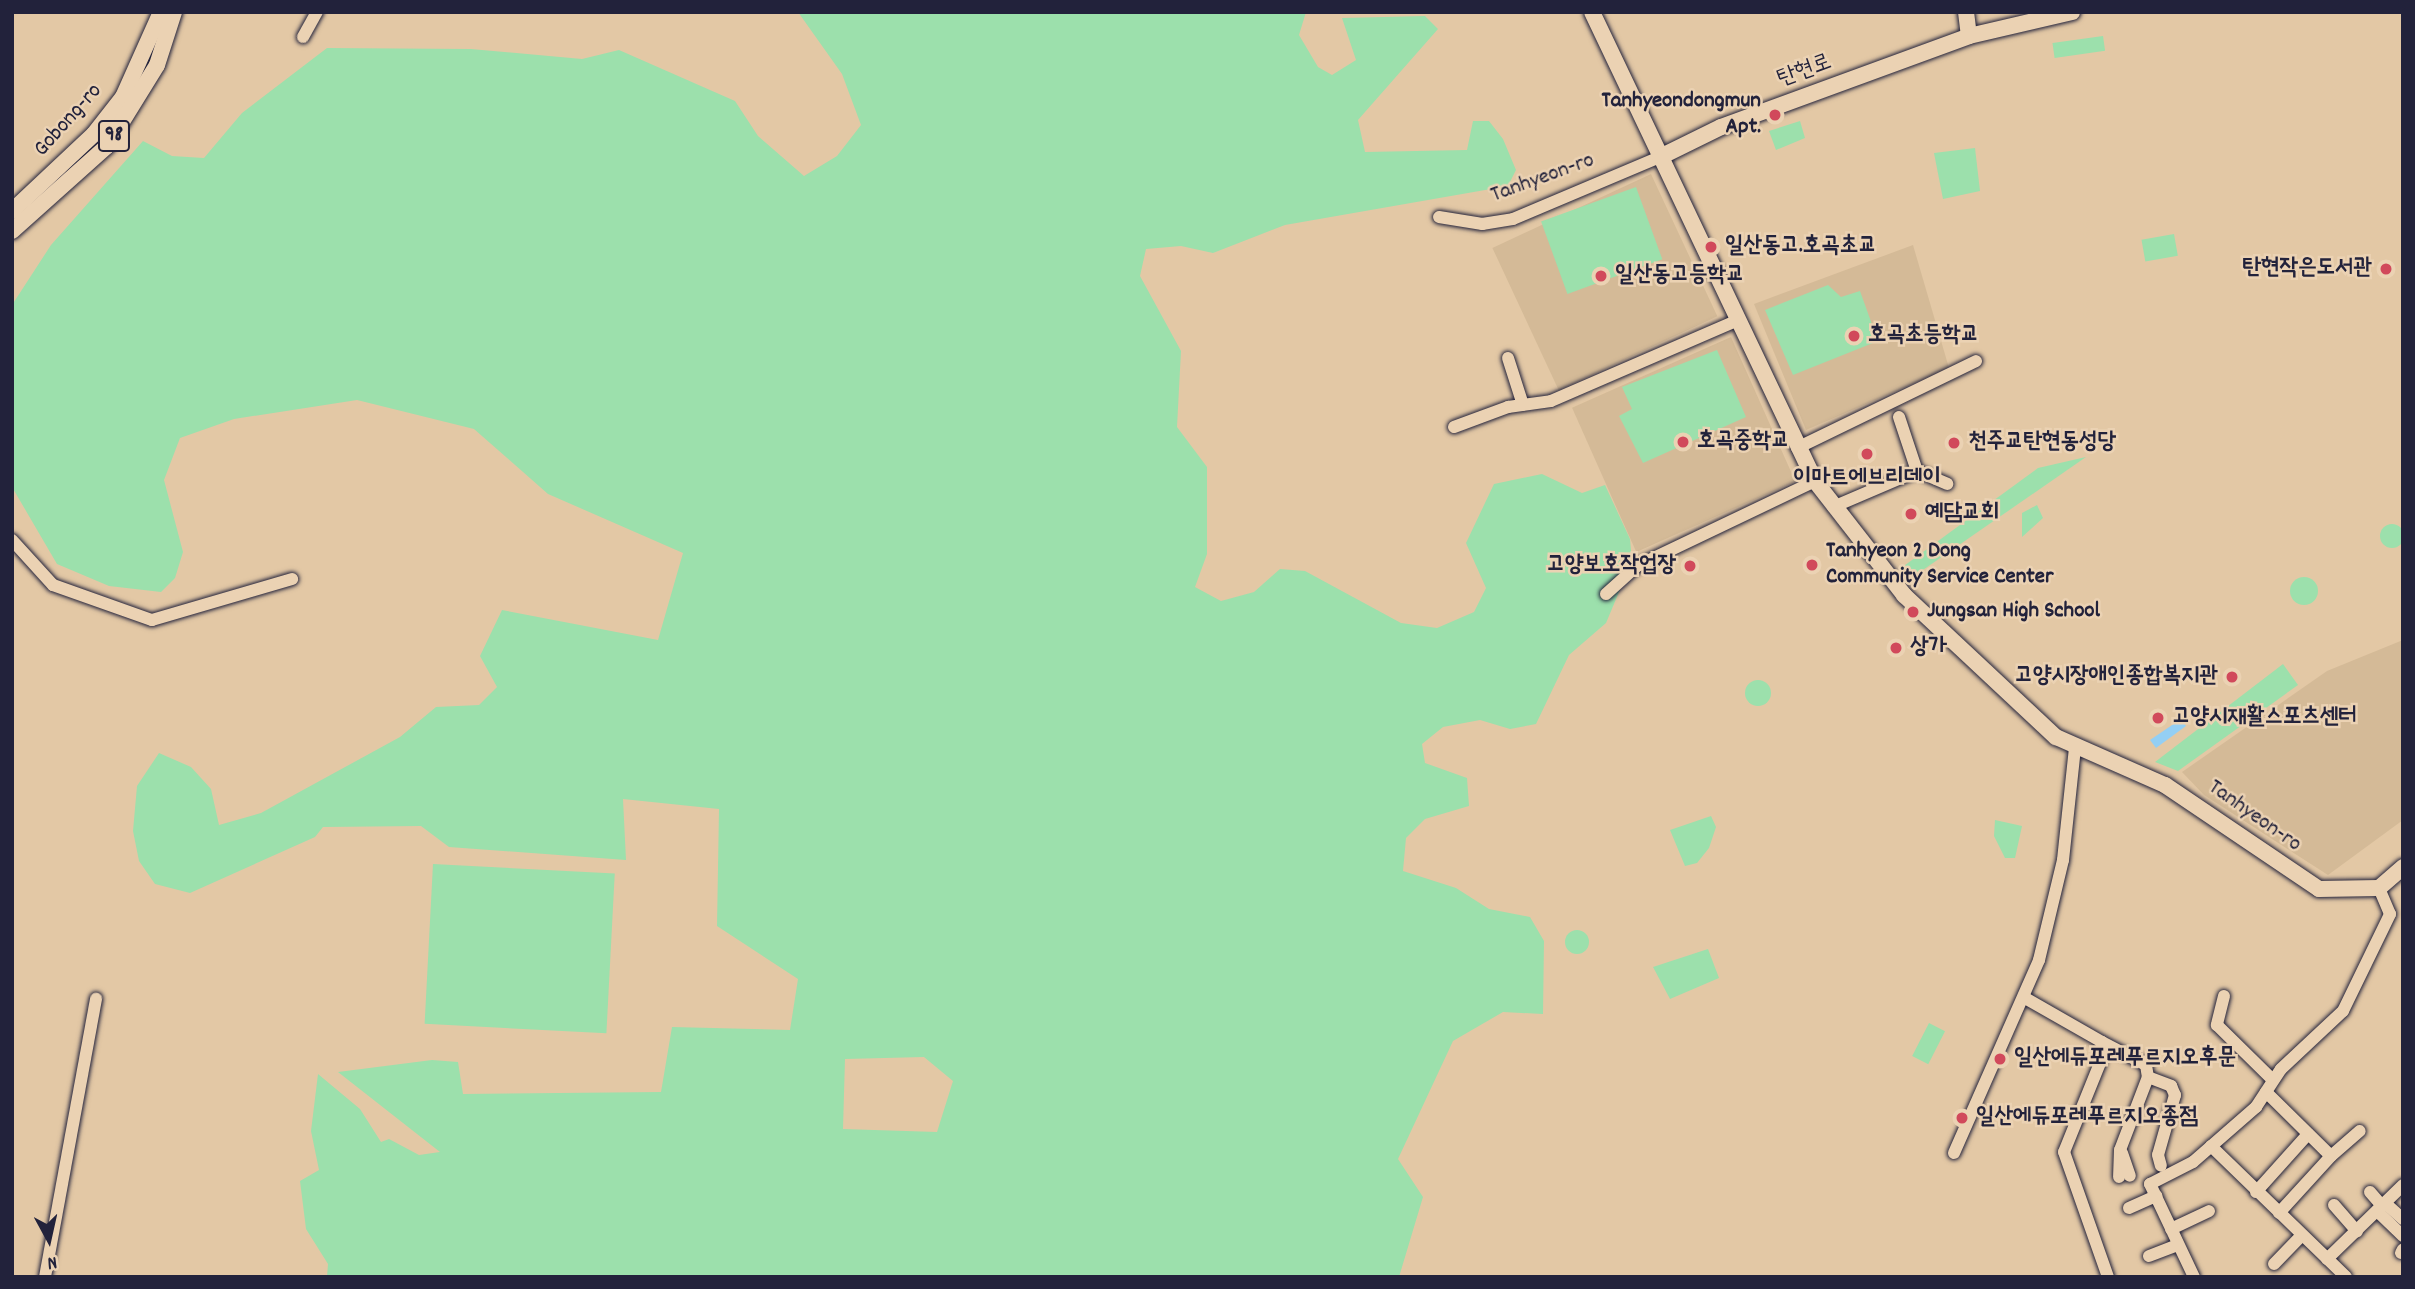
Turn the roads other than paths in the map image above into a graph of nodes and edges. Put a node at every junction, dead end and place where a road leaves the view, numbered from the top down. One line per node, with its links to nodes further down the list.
1 (161, 12): 11 (main road, Gobong-ro / 98)
2 (174, 12): 13 (main road, Gobong-ro / 98)
3 (317, 12): 9 (street)
4 (1592, 12): 10 (main road, Tanhyeon-ro)
5 (1966, 12): 8 (main road)
6 (2072, 12): 7 (main road, 탄현로)
7 (2022, 17): 8 (main road, 탄현로)
8 (1969, 36): 10 (main road, 탄현로)
9 (303, 37)
10 (1660, 158): 12 (street, Tanhyeon-ro); 14 (main road, Tanhyeon-ro)
11 (12, 211)
12 (1439, 217)
13 (12, 231)
14 (1738, 320): 17 (street); 20 (main road, Tanhyeon-ro)
15 (1508, 358): 17 (street)
16 (1976, 361): 20 (street)
17 (1523, 405): 19 (street)
18 (1899, 417): 21 (street)
19 (1454, 427)
20 (1797, 448): 22 (main road, Tanhyeon-ro)
21 (1917, 471): 23 (street); 24 (street)
22 (1815, 481): 24 (main road, Tanhyeon-ro); 27 (street)
23 (1947, 484)
24 (1833, 507): 28 (main road, Tanhyeon-ro)
25 (12, 540): 26 (street)
26 (292, 579)
27 (1606, 594)
28 (2075, 748): 30 (main road, Tanhyeon-ro); 34 (street)
29 (2403, 867): 30 (main road)
30 (2379, 888): 31 (street)
31 (2390, 914): 32 (street); 38 (street)
32 (2403, 919)
33 (2224, 996): 38 (street)
34 (2025, 998): 36 (street); 43 (street)
35 (96, 999): 65 (street)
36 (2102, 1042): 37 (street); 66 (street)
37 (2148, 1077): 45 (street); 46 (street)
38 (2273, 1080): 39 (street)
39 (2266, 1092): 41 (street); 42 (street)
40 (2360, 1130): 44 (street)
41 (2308, 1134): 44 (street); 48 (street)
42 (2211, 1146): 48 (street); 50 (street)
43 (1954, 1153)
44 (2331, 1156): 55 (street)
45 (2161, 1166)
46 (2124, 1177)
47 (2403, 1185): 52 (street)
48 (2256, 1192): 55 (street)
49 (2370, 1192): 52 (street)
50 (2156, 1196): 53 (street); 57 (street)
51 (2334, 1205): 58 (street)
52 (2381, 1207): 56 (street); 58 (street); 60 (street)
53 (2129, 1208)
54 (2209, 1211): 57 (street)
55 (2279, 1213): 59 (street)
56 (2403, 1219)
57 (2171, 1229): 61 (street)
58 (2357, 1231): 63 (street)
59 (2302, 1235): 63 (street); 64 (street)
60 (2403, 1236)
61 (2178, 1245): 62 (street); 67 (street)
62 (2149, 1256)
63 (2327, 1259): 68 (street)
64 (2274, 1264)
65 (45, 1277)
66 (2108, 1277)
67 (2194, 1277)
68 (2346, 1277)

